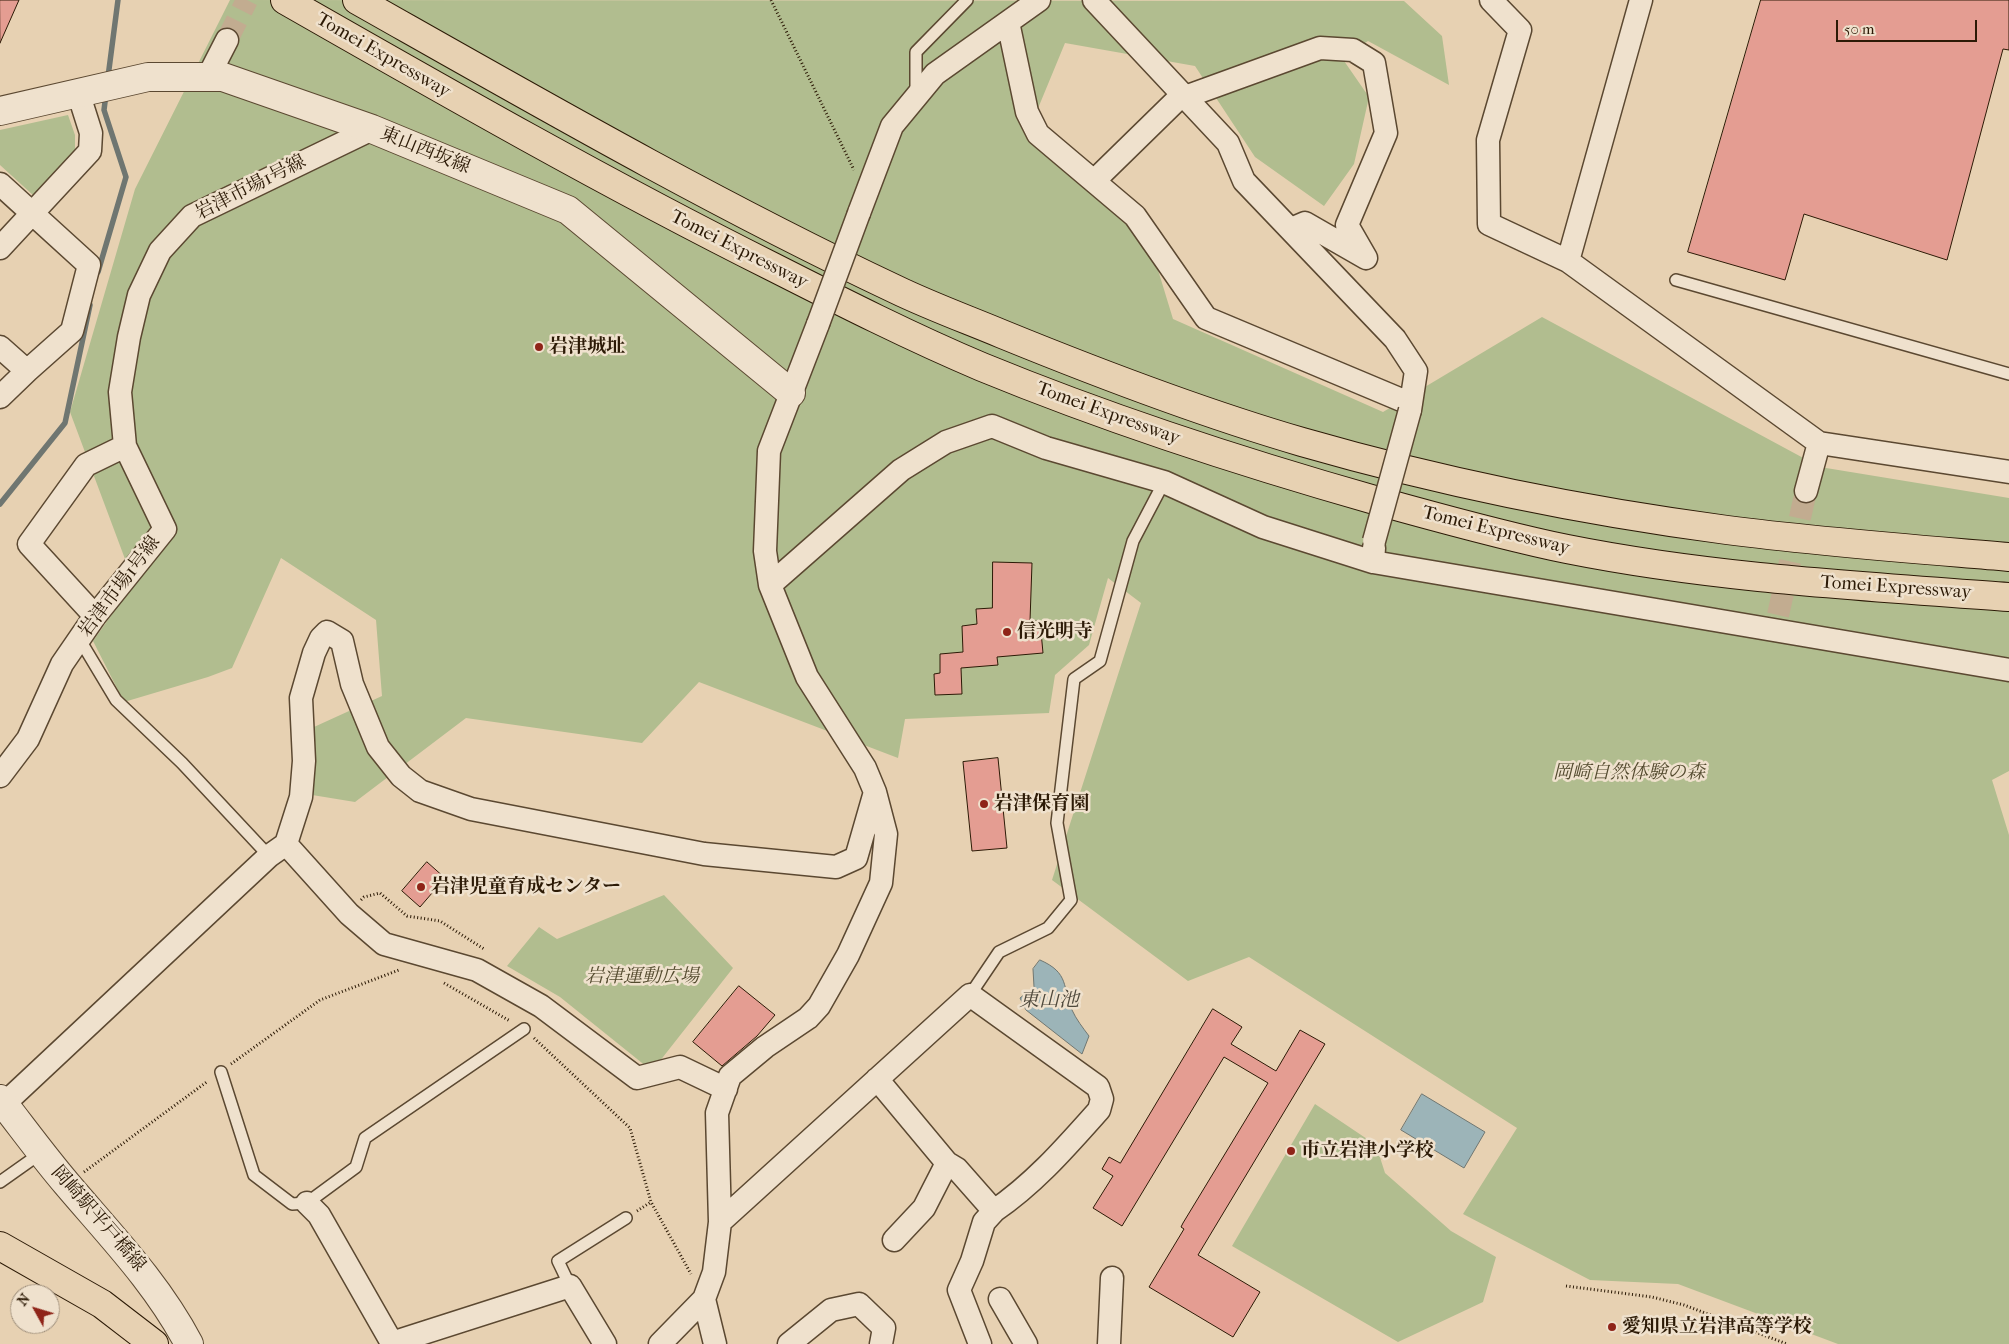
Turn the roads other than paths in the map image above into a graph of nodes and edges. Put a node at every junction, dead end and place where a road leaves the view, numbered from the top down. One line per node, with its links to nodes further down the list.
1 (284, 0): 37 (main road, Tomei Expressway)
2 (357, 0): 35 (main road, Tomei Expressway)
3 (967, 0): 13 (lane)
4 (1038, 0): 8 (street)
5 (1094, 0): 12 (street)
6 (1491, 0): 21 (street)
7 (1641, 0): 21 (street)
8 (1008, 22): 13 (street); 16 (street)
9 (227, 40): 10 (street)
10 (208, 77): 11 (street, 東山西坂線); 15 (street, 東山西坂線)
11 (78, 92): 14 (street, 東山西坂線); 18 (street)
12 (1184, 96): 16 (street); 19 (street); 19 (street)
13 (916, 97): 26 (street, bridge)
14 (0, 111)
15 (372, 129): 26 (street, 東山西坂線); 30 (street, 岩津市場1号線)
16 (1094, 181): 28 (street)
17 (0, 184): 18 (street)
18 (32, 213): 20 (street); 24 (street)
19 (1291, 228): 28 (street)
20 (0, 248)
21 (1568, 261): 29 (street)
22 (1676, 280): 25 (lane)
23 (0, 347): 24 (street)
24 (27, 372): 27 (street)
25 (2009, 374)
26 (791, 393): 36 (street)
27 (0, 397)
28 (1410, 407): 34 (street, bridge)
29 (1819, 443): 31 (street); 33 (street)
30 (125, 446): 38 (street, 岩津市場1号線); 38 (street)
31 (2009, 472)
32 (1164, 482): 34 (street); 36 (street); 44 (lane)
33 (1806, 491)
34 (1373, 551): 40 (street)
35 (2009, 557)
36 (770, 585): 42 (street)
37 (2009, 597)
38 (95, 616): 39 (street, 岩津市場1号線)
39 (80, 640): 41 (street, 岩津市場1号線); 43 (lane)
40 (2009, 670)
41 (0, 776)
42 (875, 792): 43 (street); 48 (street)
43 (277, 850): 48 (street); 49 (street)
44 (970, 995): 47 (street); 54 (street)
45 (524, 1029): 53 (lane)
46 (220, 1072): 53 (lane)
47 (877, 1079): 51 (street); 56 (street)
48 (726, 1089): 56 (street)
49 (2, 1102): 50 (street, 岡崎駅平戸橋線)
50 (41, 1153): 52 (lane); 65 (street, 岡崎駅平戸橋線)
51 (947, 1163): 54 (street); 57 (street)
52 (0, 1182)
53 (307, 1203): 66 (street)
54 (994, 1211): 71 (street)
55 (626, 1218): 60 (lane)
56 (720, 1222): 61 (street)
57 (894, 1240)
58 (0, 1246): 64 (main road)
59 (1112, 1278): 73 (street)
60 (570, 1286): 66 (street); 67 (street)
61 (704, 1299): 68 (street); 69 (street)
62 (1000, 1299): 72 (street)
63 (794, 1342): 70 (street)
64 (154, 1344)
65 (189, 1344)
66 (391, 1344)
67 (605, 1344)
68 (660, 1344)
69 (715, 1344)
70 (881, 1344)
71 (980, 1344)
72 (1026, 1344)
73 (1109, 1344)

